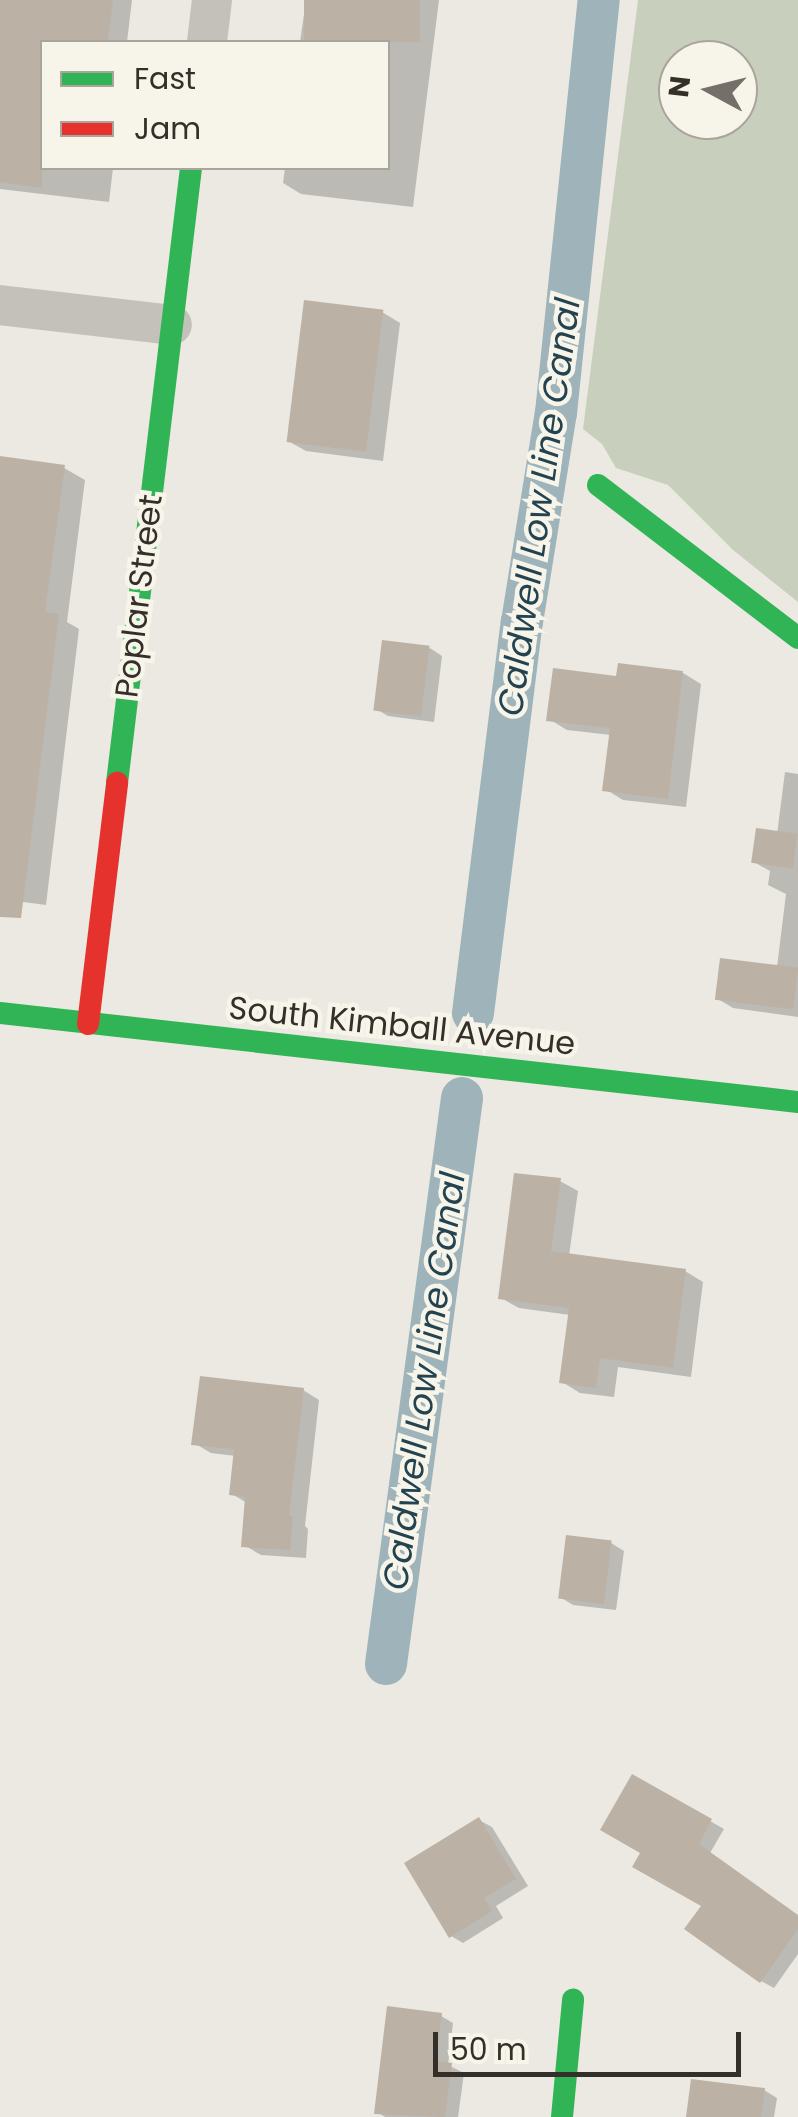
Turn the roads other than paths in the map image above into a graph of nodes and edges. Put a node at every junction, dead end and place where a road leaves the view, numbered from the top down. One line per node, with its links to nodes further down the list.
1 (212, 0): 2 (street)
2 (206, 40)
3 (191, 170): 5 (street, Poplar Street)
4 (0, 305): 5 (street)
5 (172, 325): 9 (street, Poplar Street)
6 (598, 485): 7 (street)
7 (798, 638)
8 (0, 1013): 9 (street, South Kimball Avenue)
9 (88, 1024): 10 (street, South Kimball Avenue)
10 (798, 1102)
11 (573, 2000): 12 (street)
12 (562, 2117)

